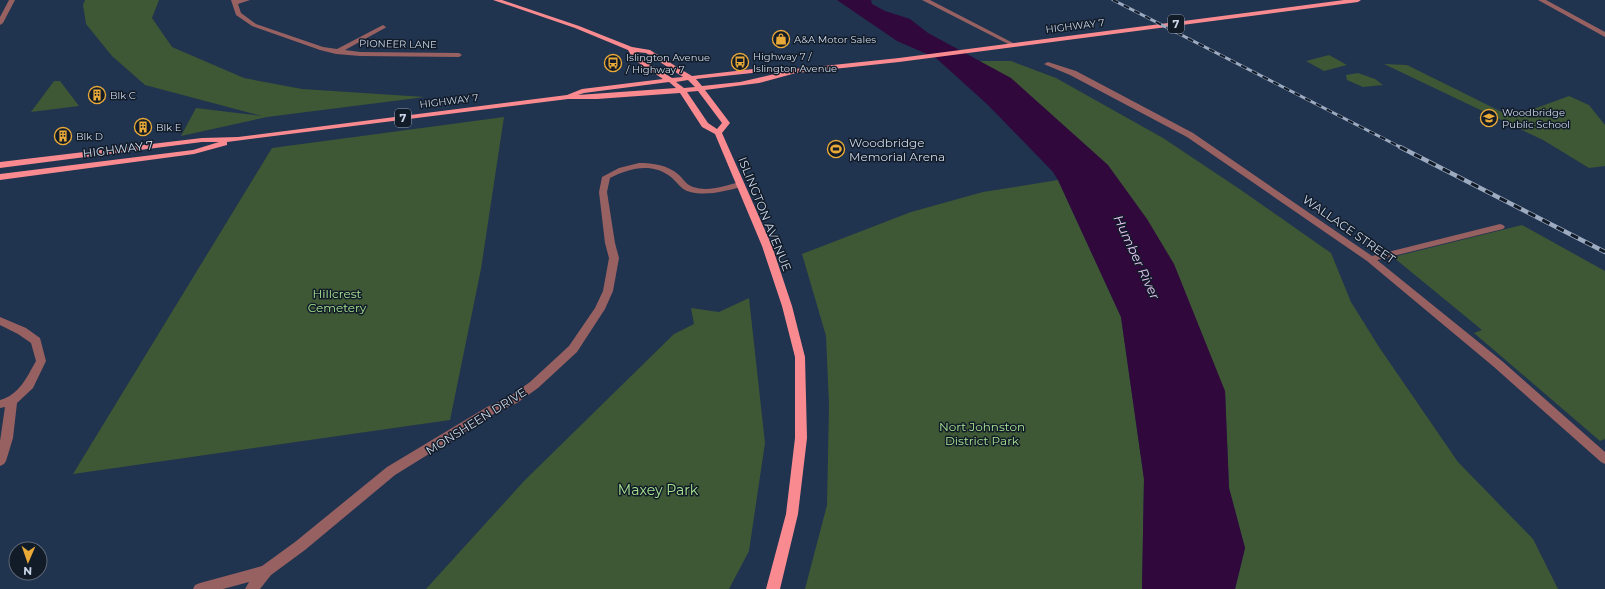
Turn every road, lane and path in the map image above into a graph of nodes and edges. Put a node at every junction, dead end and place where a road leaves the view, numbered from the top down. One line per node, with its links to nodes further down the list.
1 (12, 0): 8 (street)
2 (247, 0): 7 (street, PIONEER LANE)
3 (496, 0): 12 (main road, ISLINGTON AVENUE)
4 (925, 0): 11 (street)
5 (1358, 0): 11 (main road, HIGHWAY 7 / 7)
6 (1541, 0): 10 (street)
7 (234, 1): 13 (street, PIONEER LANE)
8 (0, 23)
9 (382, 27): 13 (street, PIONEER LANE)
10 (1605, 35)
11 (1014, 45): 16 (main road, HIGHWAY 7 / 7)
12 (631, 49): 17 (main road, ISLINGTON AVENUE); 18 (main road, ISLINGTON AVENUE)
13 (336, 52): 14 (street, PIONEER LANE)
14 (460, 55)
15 (1048, 64): 28 (street, WALLACE STREET)
16 (795, 71): 17 (main road, HIGHWAY 7 / 7); 19 (main road, HIGHWAY 7 / 7)
17 (689, 77): 18 (main road, HIGHWAY 7 / 7); 19 (main road, ISLINGTON AVENUE)
18 (670, 80): 20 (main road, ISLINGTON AVENUE); 21 (main road, HIGHWAY 7 / 7)
19 (700, 88): 20 (main road, HIGHWAY 7 / 7); 22 (main road, ISLINGTON AVENUE)
20 (682, 90): 21 (main road, HIGHWAY 7 / 7); 22 (main road, ISLINGTON AVENUE)
21 (568, 97): 23 (main road, HIGHWAY 7 / 7)
22 (718, 134): 26 (main road, ISLINGTON AVENUE)
23 (238, 139): 24 (main road, HIGHWAY 7 / 7); 25 (main road, HIGHWAY 7 / 7)
24 (0, 165)
25 (0, 176)
26 (739, 185): 33 (street, MONSHEEN DRIVE); 36 (main road, ISLINGTON AVENUE)
27 (1500, 228): 28 (street)
28 (1370, 258): 31 (street, WALLACE STREET)
29 (0, 321): 30 (street)
30 (6, 402): 32 (street)
31 (1605, 459)
32 (0, 461)
33 (266, 571): 34 (street); 35 (street, MONSHEEN DRIVE)
34 (200, 589)
35 (252, 589)
36 (773, 589)

